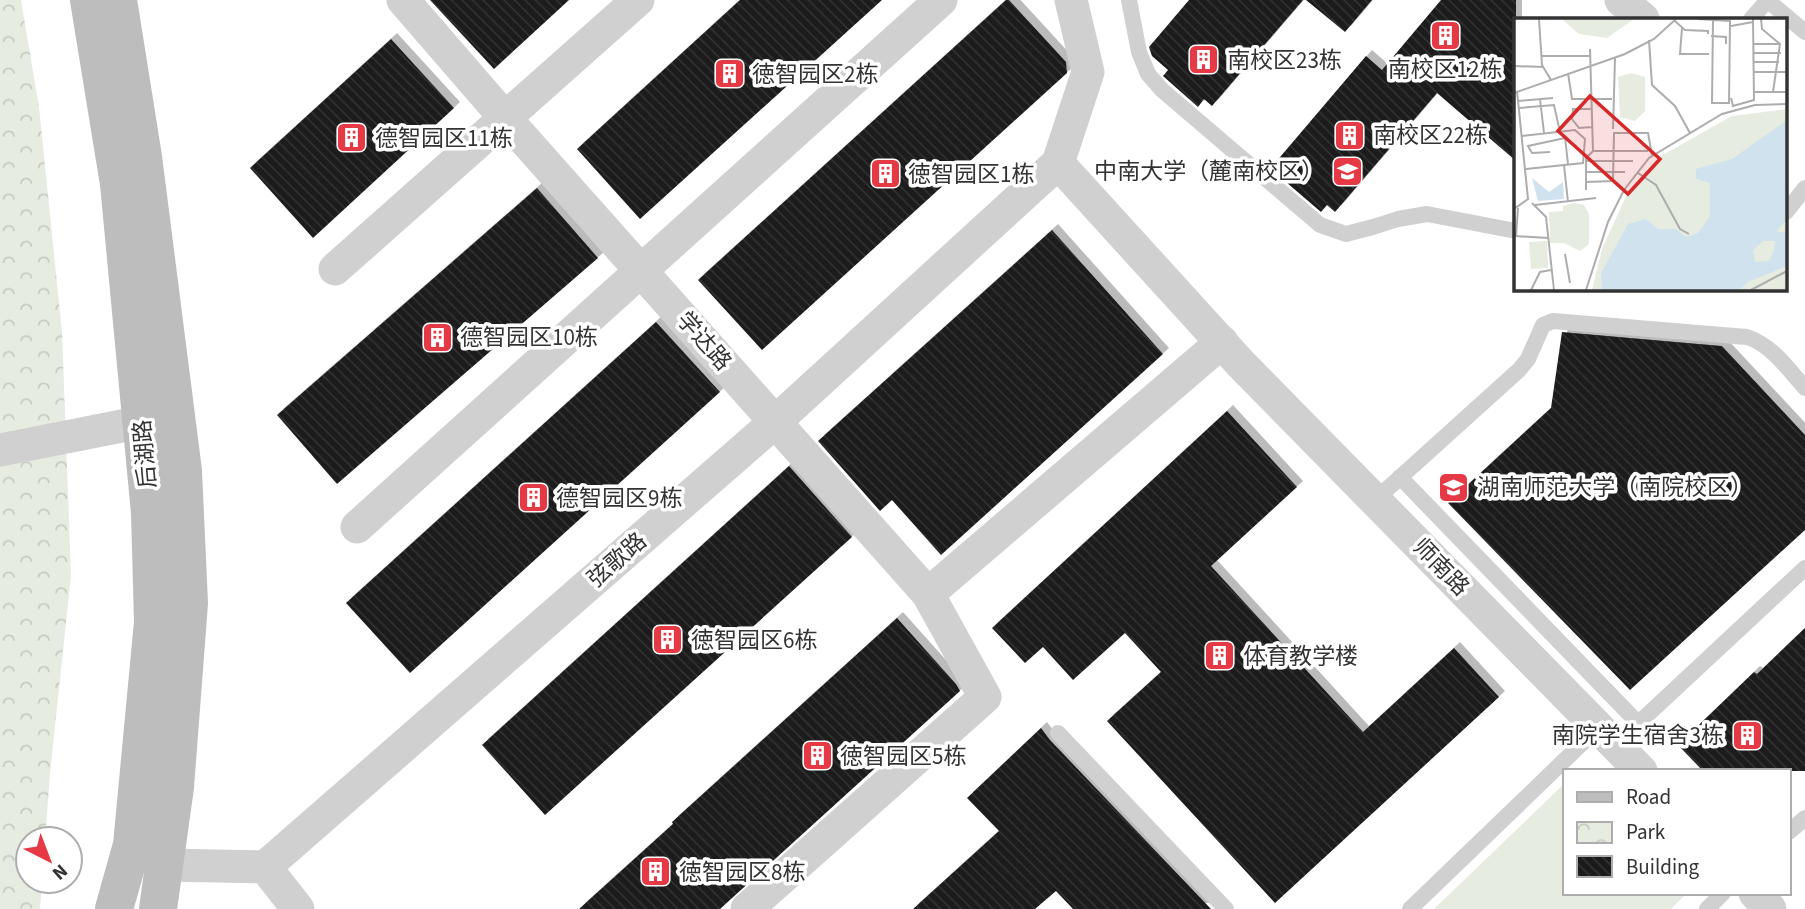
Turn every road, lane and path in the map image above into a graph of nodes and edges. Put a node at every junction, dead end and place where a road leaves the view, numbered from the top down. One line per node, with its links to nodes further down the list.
1 (89, 0): 22 (main road, 后湖路)
2 (118, 0): 37 (main road, 后湖路)
3 (403, 0): 13 (street, 学达路)
4 (638, 0): 13 (street)
5 (940, 0): 19 (street)
6 (1072, 0): 14 (street)
7 (1129, 0): 17 (lane)
8 (1621, 0): 10 (street)
9 (1768, 0): 11 (lane); 12 (lane)
10 (1642, 18)
11 (1752, 18)
12 (1805, 32)
13 (506, 119): 18 (street); 19 (street, 学达路)
14 (1058, 163): 20 (street, 师南路); 23 (street, 弦歌路)
15 (1805, 188): 16 (lane)
16 (1787, 211)
17 (1514, 231)
18 (335, 269)
19 (642, 270): 23 (street, 学达路); 27 (street)
20 (1231, 353): 26 (street, 师南路); 29 (street)
21 (1805, 388): 25 (lane)
22 (142, 422): 24 (street); 41 (main road, 后湖路)
23 (775, 422): 29 (street, 学达路); 38 (street, 弦歌路)
24 (0, 450)
25 (1400, 477): 26 (lane); 30 (lane)
26 (1375, 500): 30 (street, 师南路)
27 (357, 527)
28 (1805, 568): 30 (lane)
29 (928, 594): 44 (street, 学达路)
30 (1617, 732): 32 (lane); 33 (street, 师南路)
31 (1058, 733): 45 (lane)
32 (1574, 769)
33 (1639, 769)
34 (1563, 778): 46 (lane)
35 (1805, 818): 36 (lane)
36 (1791, 830)
37 (164, 865): 38 (street); 42 (main road, 后湖路)
38 (265, 867): 43 (street)
39 (1721, 895): 47 (lane)
40 (1757, 895): 48 (street)
41 (114, 909)
42 (158, 909)
43 (298, 909)
44 (747, 909)
45 (1226, 909)
46 (1410, 909)
47 (1707, 909)
48 (1770, 909)

